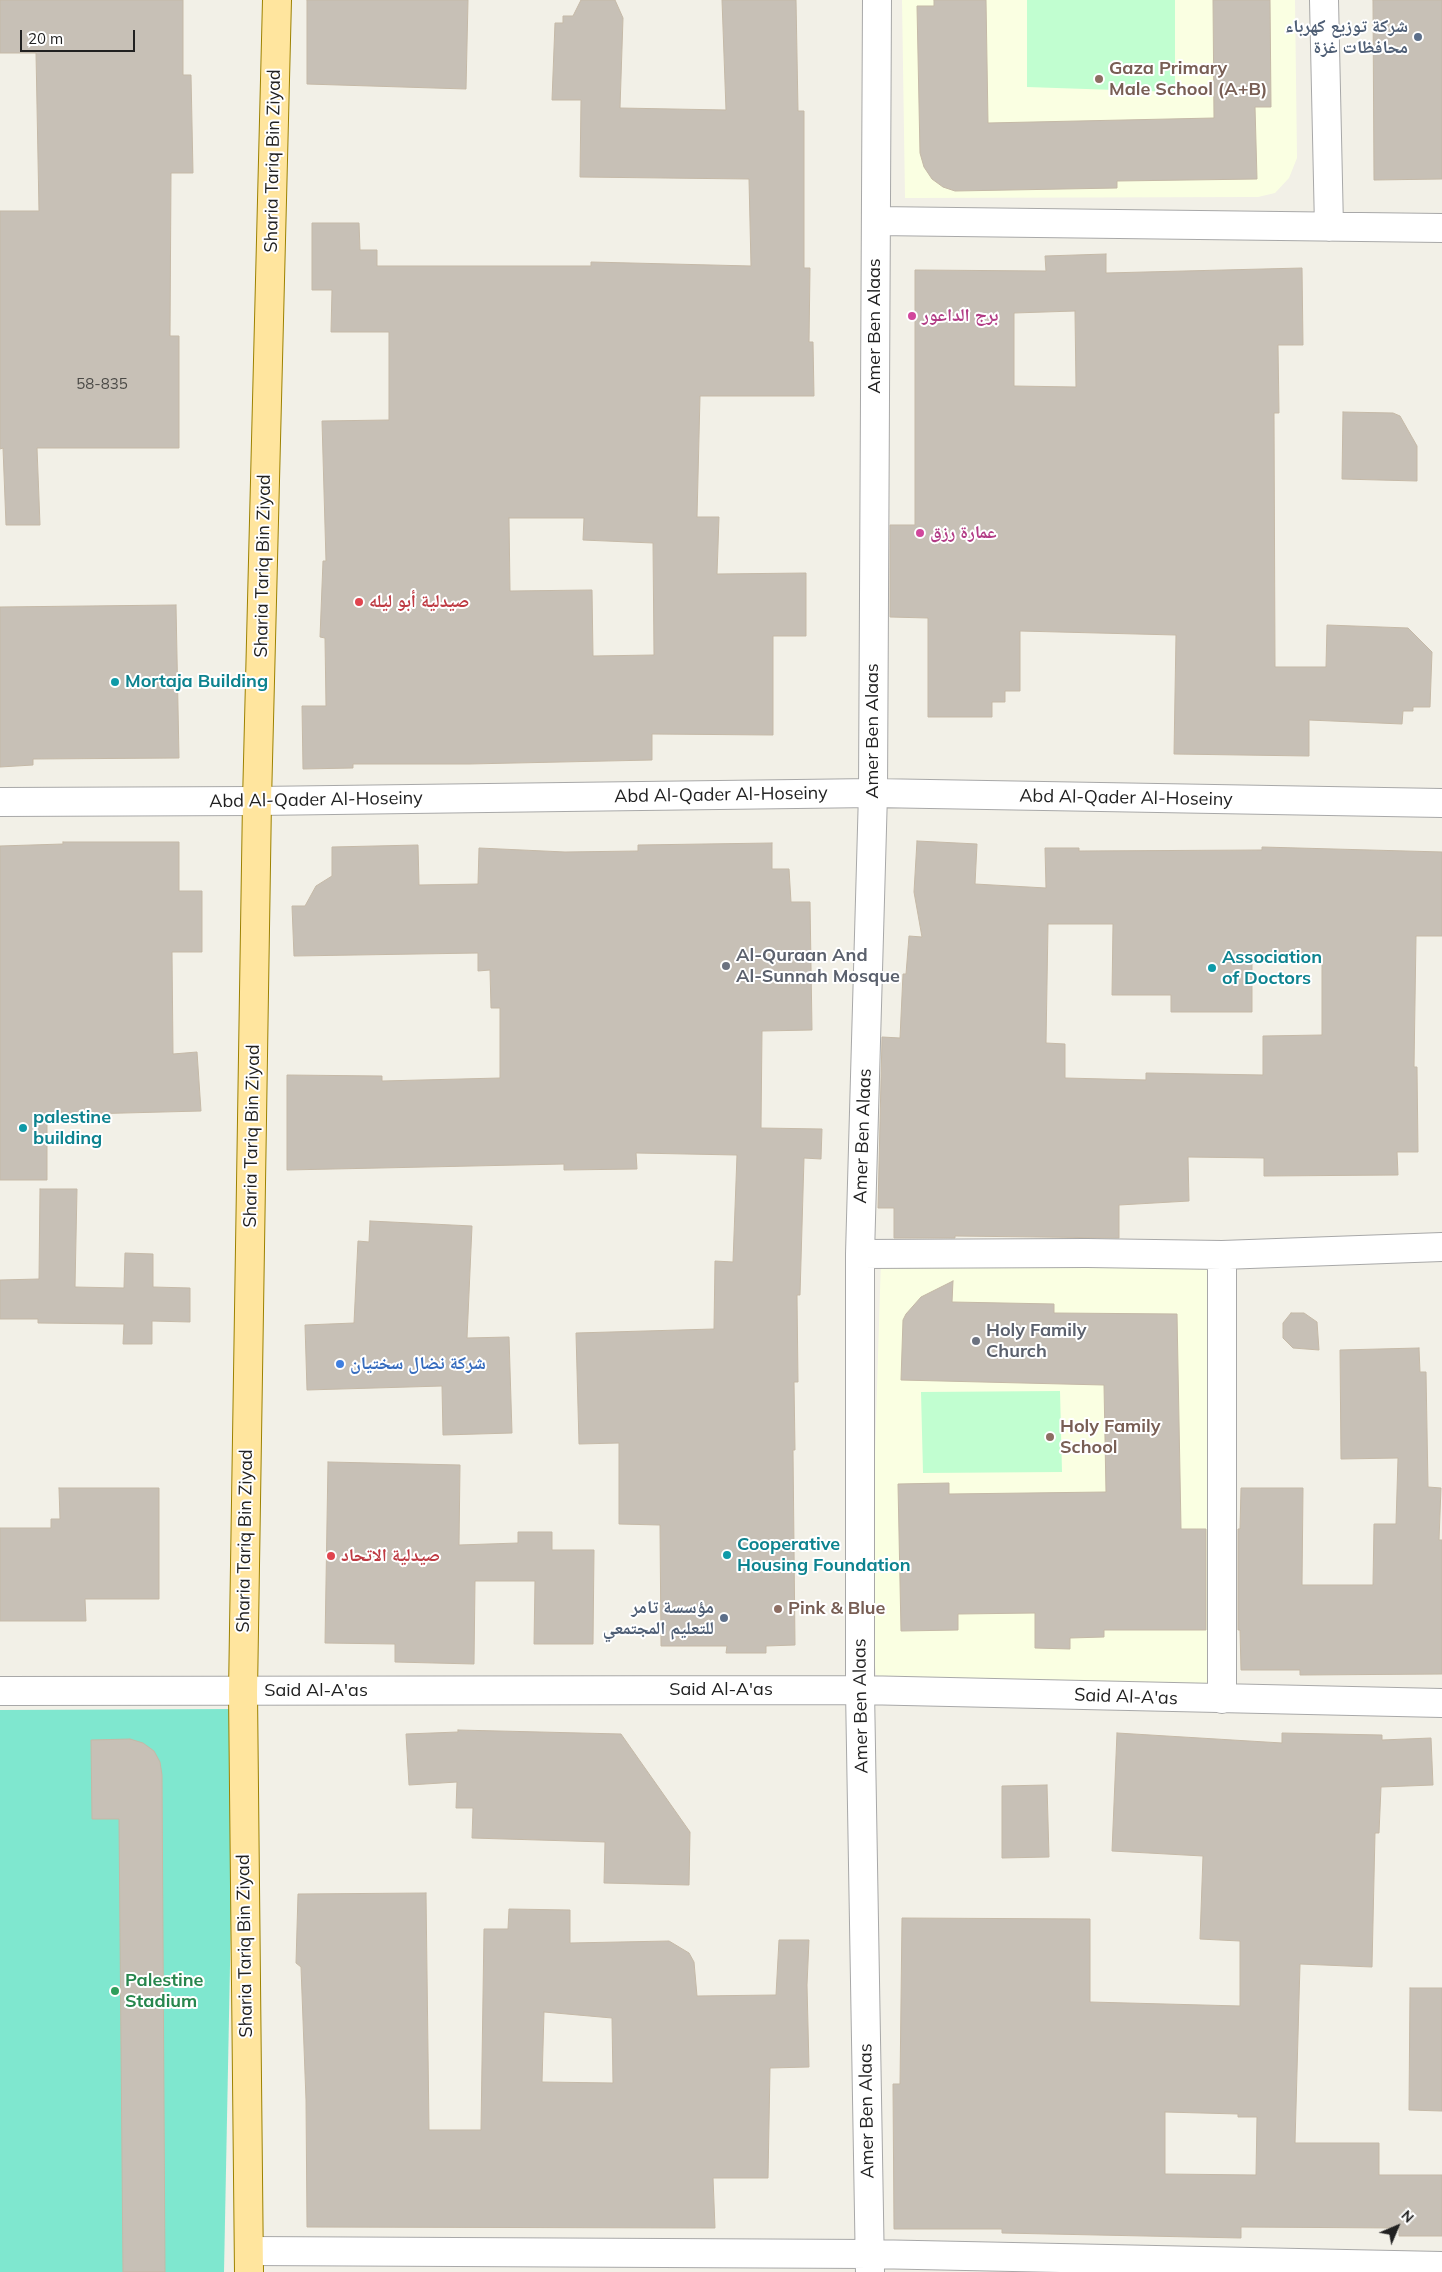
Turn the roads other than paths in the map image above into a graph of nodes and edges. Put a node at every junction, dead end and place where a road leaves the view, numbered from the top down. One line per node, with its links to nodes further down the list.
1 (277, 0): 8 (main road, Sharia Tariq Bin Ziyad)
2 (877, 0): 4 (street, Amer Ben Alaas)
3 (1324, 0): 5 (street)
4 (876, 221): 5 (street); 7 (street, Amer Ben Alaas)
5 (1330, 227): 6 (street)
6 (1442, 228)
7 (873, 793): 8 (street, Abd Al-Qader Al-Hoseiny); 10 (street, Abd Al-Qader Al-Hoseiny); 12 (street, Amer Ben Alaas)
8 (257, 801): 9 (street, Abd Al-Qader Al-Hoseiny); 16 (main road, Sharia Tariq Bin Ziyad)
9 (0, 802)
10 (1442, 803)
11 (1442, 1247): 13 (street)
12 (860, 1254): 13 (street); 14 (street, Amer Ben Alaas)
13 (1222, 1255): 17 (street)
14 (860, 1690): 16 (street, Said Al-A'as); 17 (street, Said Al-A'as); 20 (street, Amer Ben Alaas)
15 (0, 1691): 16 (street, Said Al-A'as)
16 (242, 1692): 19 (main road, Sharia Tariq Bin Ziyad)
17 (1222, 1699): 18 (street, Said Al-A'as)
18 (1442, 1703)
19 (249, 2261): 20 (street)
20 (870, 2263): 22 (street)
21 (1442, 2266): 22 (street)
22 (1314, 2268)

